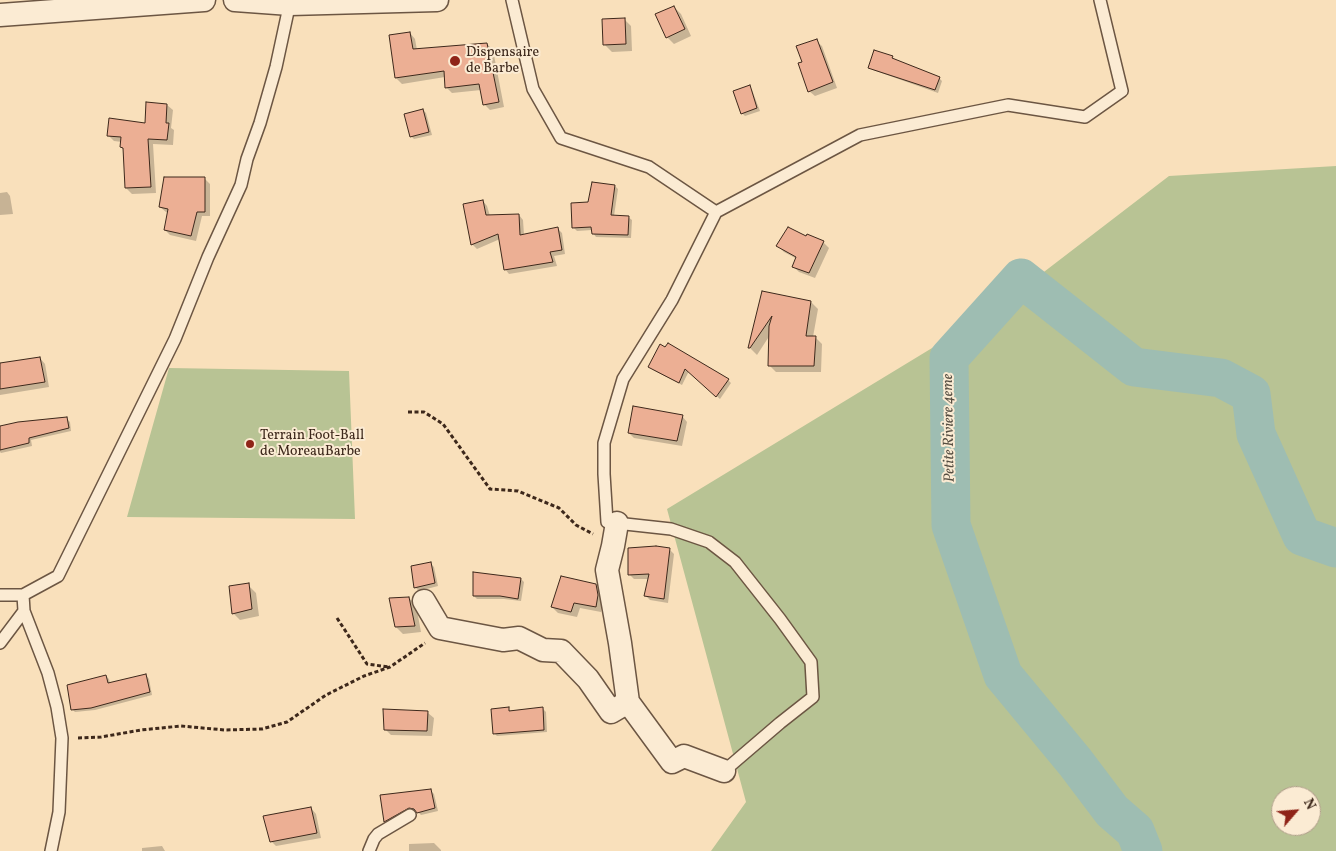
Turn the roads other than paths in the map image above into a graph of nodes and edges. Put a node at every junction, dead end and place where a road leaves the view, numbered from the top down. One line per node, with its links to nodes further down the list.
1 (204, 0): 7 (street)
2 (235, 0): 6 (street)
3 (437, 0): 6 (street)
4 (512, 0): 8 (lane)
5 (1100, 0): 8 (lane)
6 (290, 2): 11 (lane)
7 (0, 16)
8 (716, 212): 9 (lane)
9 (617, 523): 15 (street); 16 (lane)
10 (0, 595): 11 (lane)
11 (23, 595): 13 (lane)
12 (424, 601): 15 (street)
13 (24, 611): 14 (lane); 18 (lane)
14 (0, 643)
15 (628, 702): 16 (street)
16 (724, 772)
17 (410, 815): 19 (lane)
18 (51, 851)
19 (369, 851)

